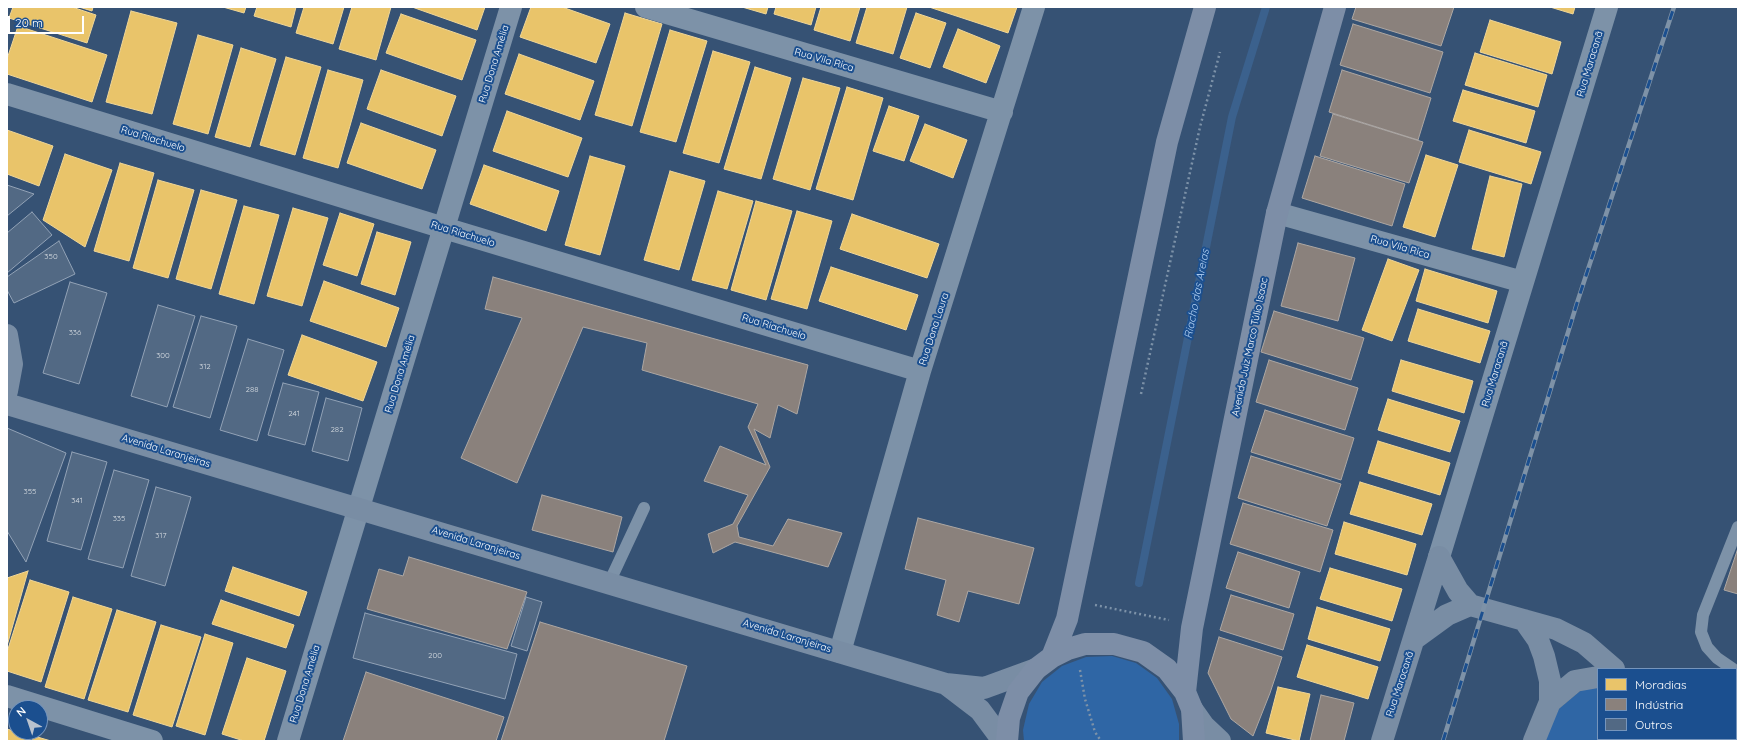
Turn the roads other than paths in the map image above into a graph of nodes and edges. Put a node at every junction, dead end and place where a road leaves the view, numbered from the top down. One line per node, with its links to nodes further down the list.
1 (511, 7): 10 (street, Rua Dona Amélia)
2 (646, 7): 8 (street, Rua Vila Rica)
3 (1034, 7): 8 (street, Rua Dona Laura)
4 (1205, 7): 25 (main road)
5 (1335, 7): 9 (main road, Avenida Juiz Marco Túlio Isaac)
6 (1607, 7): 11 (street, Rua Maracanã)
7 (7, 94): 10 (street, Rua Riachuelo)
8 (1002, 112): 13 (street, Rua Dona Laura)
9 (1277, 213): 11 (street, Rua Vila Rica); 31 (main road, Avenida Juiz Marco Túlio Isaac)
10 (444, 228): 13 (street, Rua Riachuelo); 16 (street, Rua Dona Amélia)
11 (1523, 282): 19 (street, Rua Maracanã)
12 (7, 335): 14 (street)
13 (920, 371): 24 (street, Rua Dona Laura)
14 (7, 391)
15 (7, 404): 16 (street, Avenida Laranjeiras)
16 (359, 508): 20 (street, Avenida Laranjeiras); 34 (street, Rua Dona Amélia)
17 (644, 508): 20 (lane)
18 (1738, 527): 27 (lane)
19 (1439, 557): 21 (street); 23 (street, Rua Maracanã)
20 (609, 583): 24 (street, Avenida Laranjeiras)
21 (1470, 605): 22 (street); 23 (street)
22 (1524, 620): 26 (street); 32 (street)
23 (1414, 639): 39 (street, Rua Maracanã)
24 (840, 652): 29 (street, Avenida Laranjeiras)
25 (1044, 663): 29 (street, Avenida Laranjeiras); 31 (main road); 36 (main road)
26 (1613, 668)
27 (1731, 668)
28 (1597, 677): 32 (street)
29 (946, 684): 35 (street, Avenida Laranjeiras)
30 (7, 696): 33 (street)
31 (1188, 701): 37 (main road, Avenida Juiz Marco Túlio Isaac); 38 (street)
32 (1550, 702): 40 (street)
33 (152, 741)
34 (288, 741)
35 (1003, 741)
36 (1007, 741)
37 (1194, 741)
38 (1220, 741)
39 (1382, 741)
40 (1534, 741)

